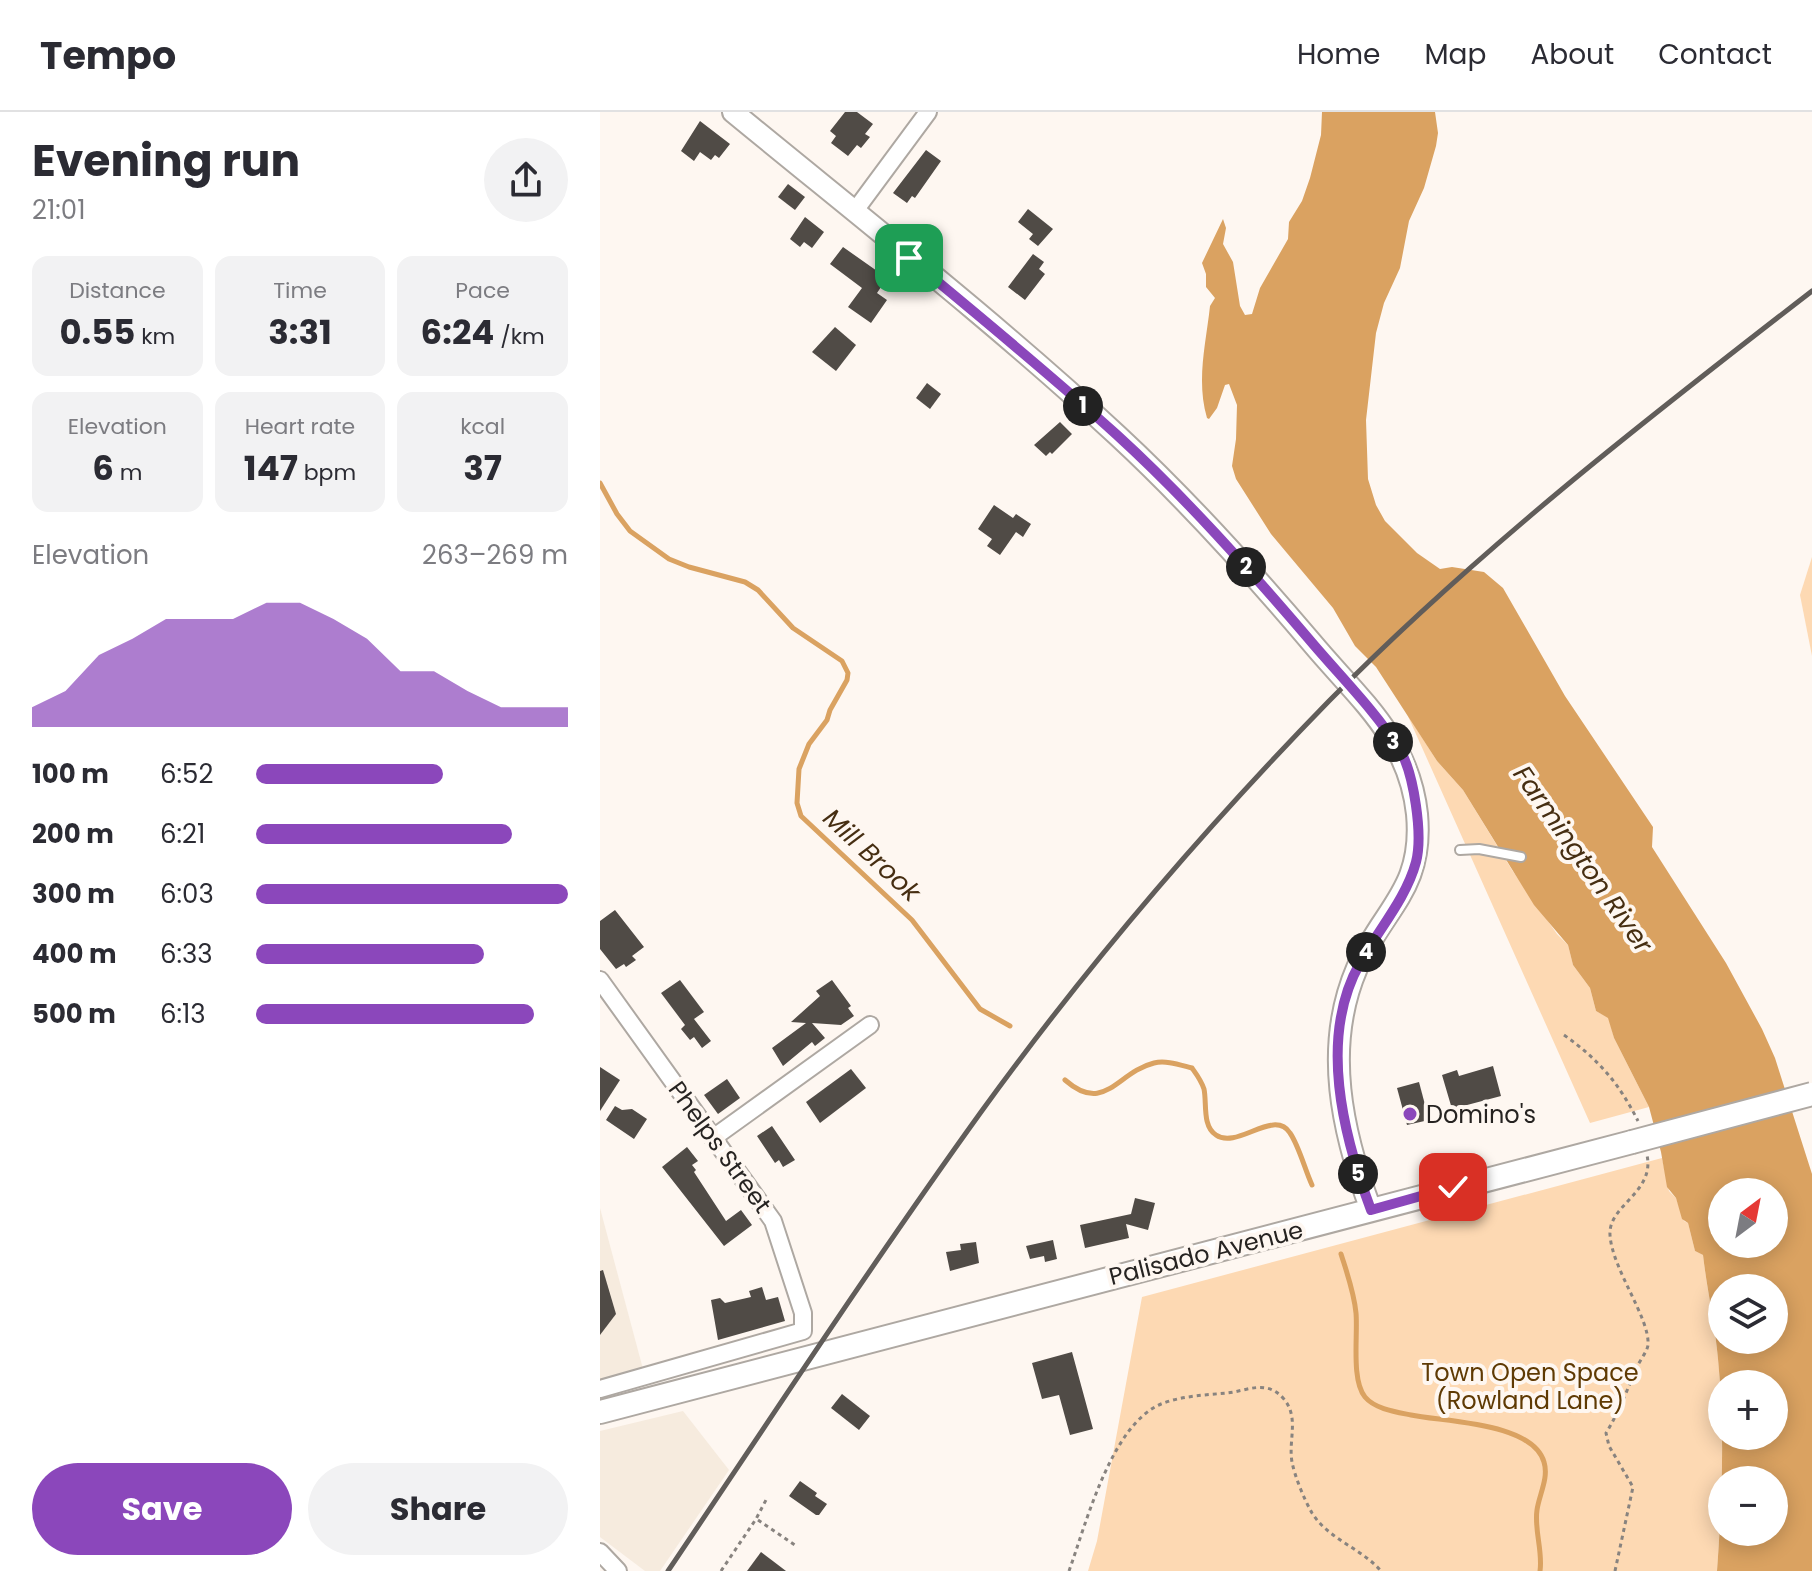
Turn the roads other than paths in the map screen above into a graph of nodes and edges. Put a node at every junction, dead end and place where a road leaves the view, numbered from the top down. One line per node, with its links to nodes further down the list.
1 (733, 112): 3 (street)
2 (928, 112): 3 (street)
3 (854, 212): 10 (street)
4 (1460, 850): 5 (lane)
5 (1521, 857)
6 (600, 980): 9 (street, Phelps Street)
7 (870, 1025): 9 (street)
8 (1812, 1094): 10 (main road, Palisado Avenue, bridge)
9 (713, 1138): 11 (street, Phelps Street)
10 (1371, 1210): 12 (main road, Palisado Avenue)
11 (600, 1389)
12 (600, 1412)
13 (600, 1552): 14 (street)
14 (618, 1571)

